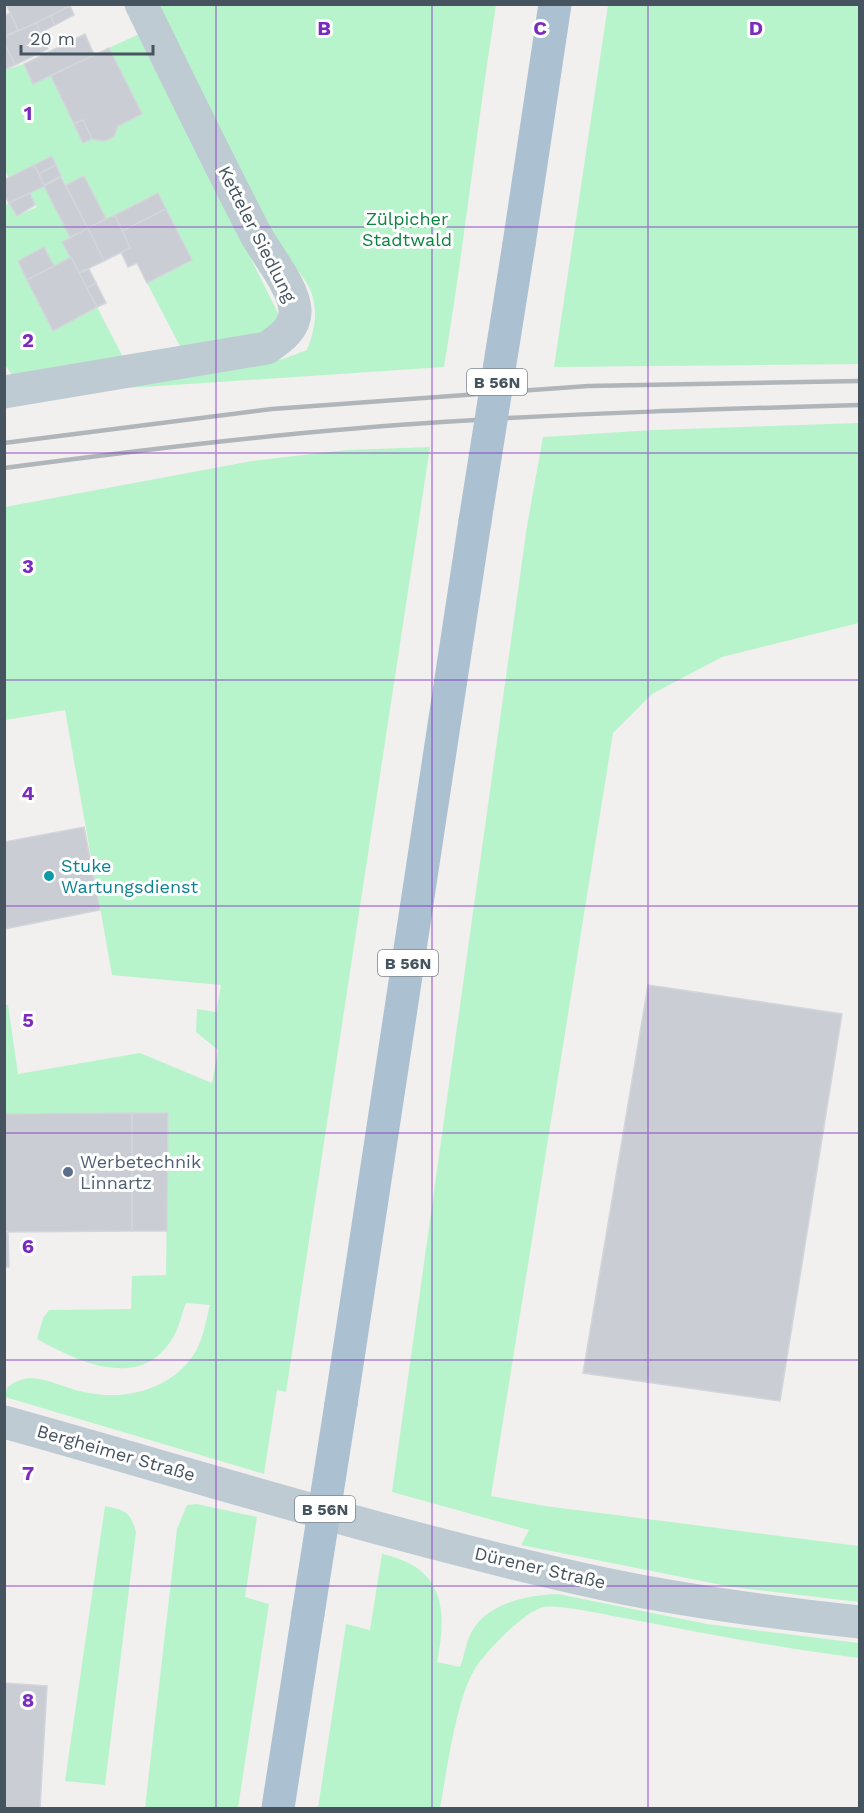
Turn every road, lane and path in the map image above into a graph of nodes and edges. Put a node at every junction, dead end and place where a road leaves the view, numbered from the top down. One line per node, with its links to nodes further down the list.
1 (141, 4): 3 (street, Ketteler Siedlung)
2 (555, 4): 7 (main road, B 56N, bridge)
3 (4, 392)
4 (4, 1422): 5 (street, Bergheimer Straße)
5 (227, 1484): 6 (street, Dürener Straße)
6 (860, 1622)
7 (278, 1809)

